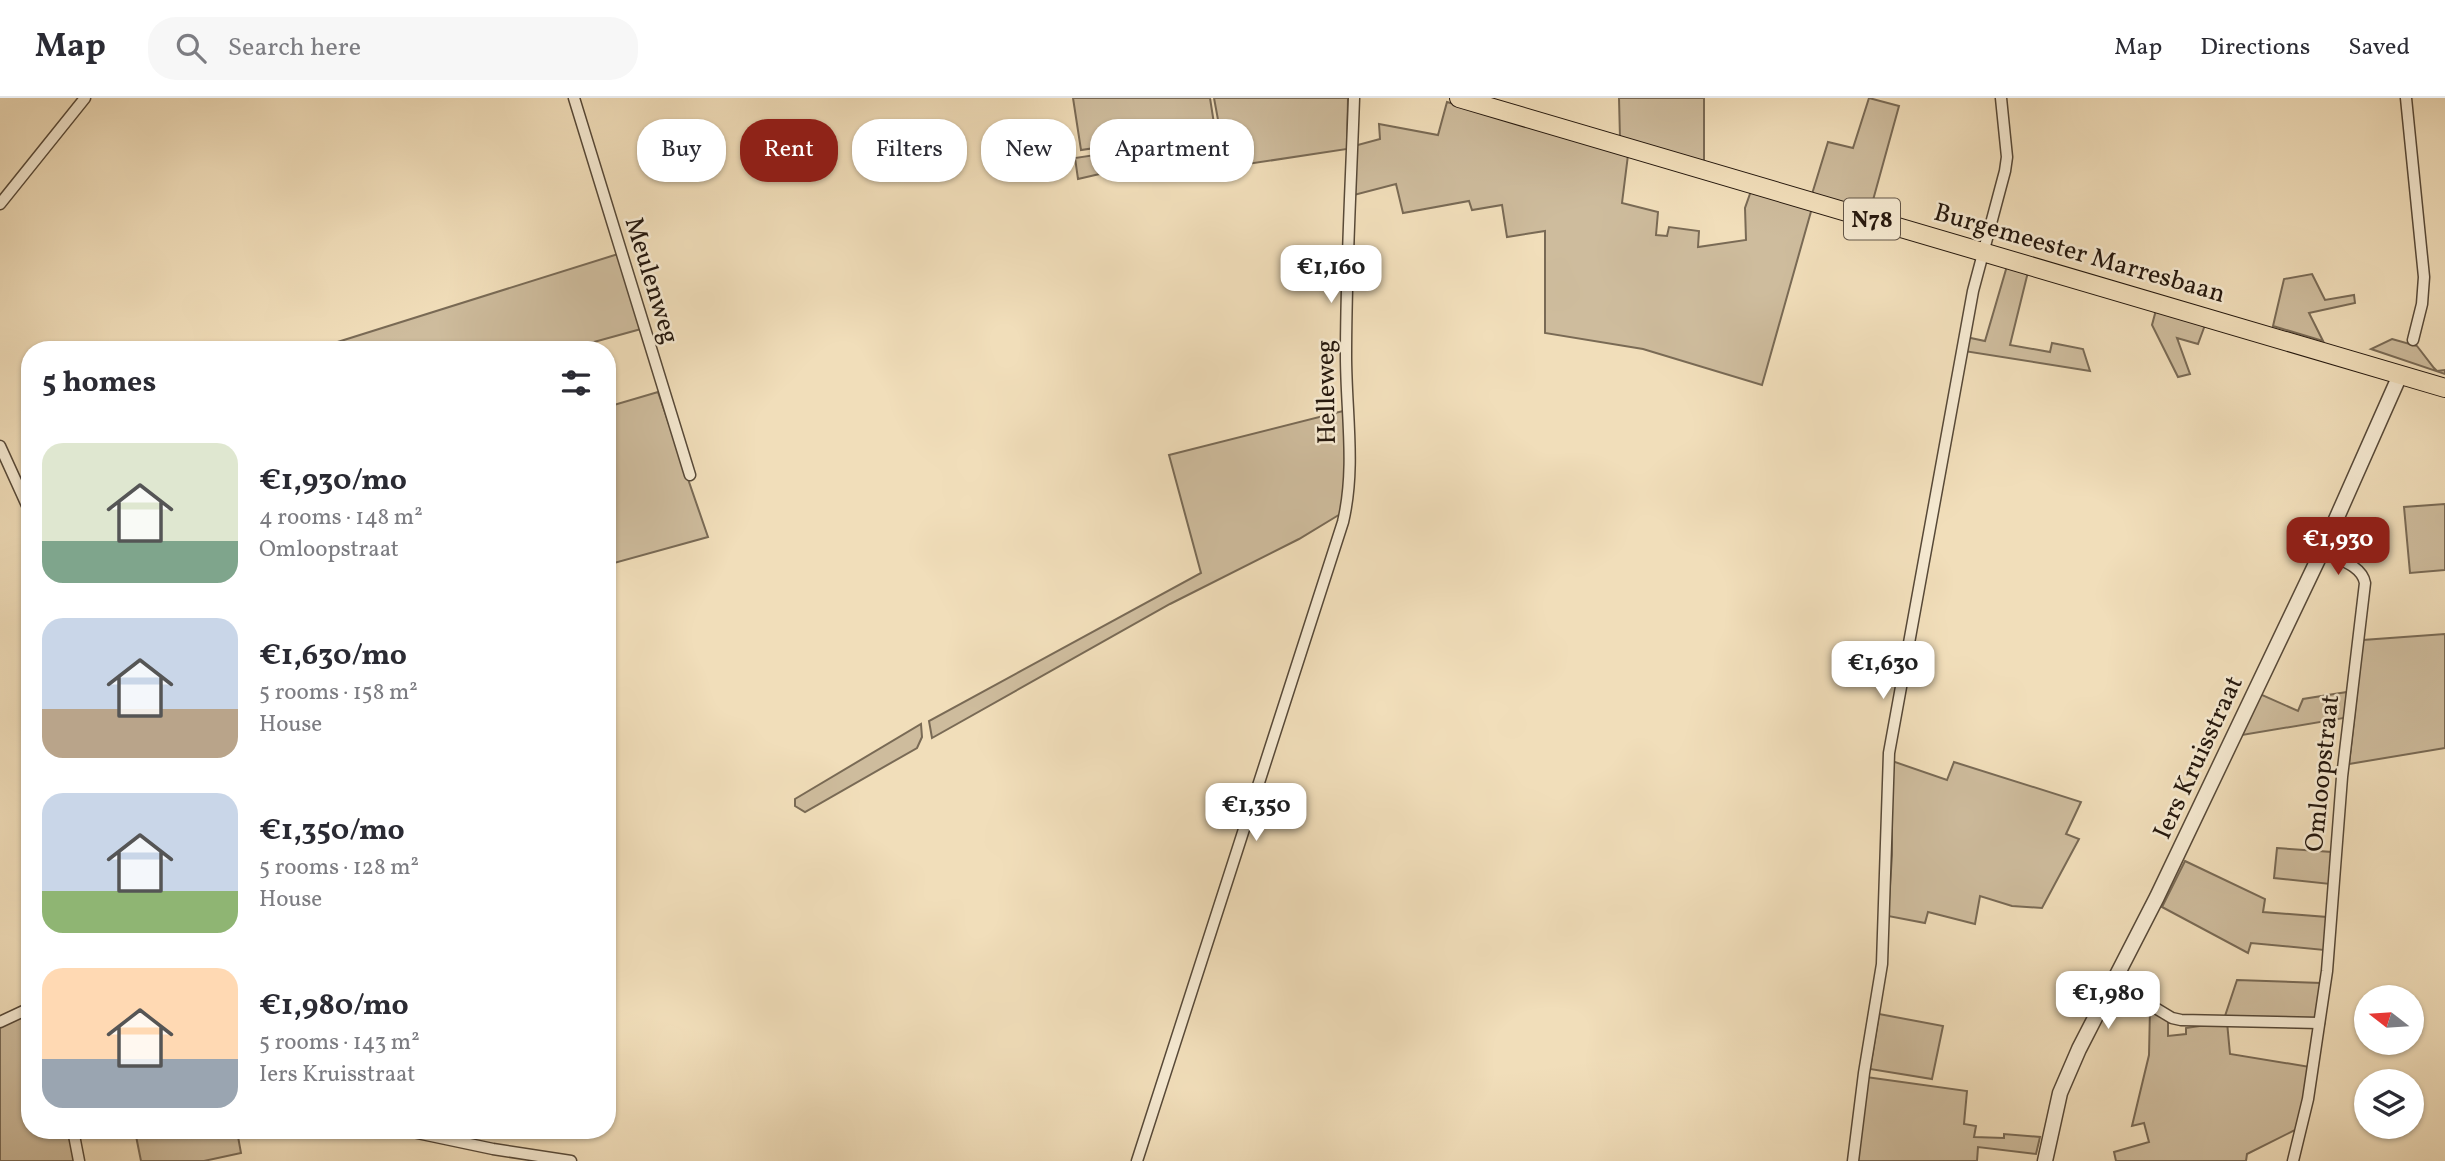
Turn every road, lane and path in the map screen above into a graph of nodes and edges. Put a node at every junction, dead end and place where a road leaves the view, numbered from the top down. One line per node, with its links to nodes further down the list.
1 (85, 98): 7 (street)
2 (574, 98): 13 (street, Meulenweg)
3 (1354, 98): 24 (street, Helleweg)
4 (1459, 98): 8 (main road, Burgemeester Marresbaan / N78)
5 (2001, 98): 8 (street)
6 (2406, 98): 9 (street)
7 (0, 204)
8 (1982, 251): 10 (main road, Burgemeester Marresbaan / N78); 25 (street)
9 (2413, 340)
10 (2400, 375): 11 (main road, Burgemeester Marresbaan / N78); 15 (street, Iers Kruisstraat)
11 (2445, 388)
12 (0, 446): 14 (street)
13 (690, 475)
14 (21, 492)
15 (2322, 551): 16 (street, Iers Kruisstraat); 19 (street, Omloopstraat)
16 (2114, 983): 19 (street); 26 (street, Iers Kruisstraat)
17 (21, 1012): 18 (street)
18 (0, 1022)
19 (2319, 1023): 27 (street, Omloopstraat)
20 (75, 1139): 22 (street)
21 (446, 1139): 23 (street)
22 (79, 1161)
23 (571, 1161)
24 (1138, 1161)
25 (1853, 1161)
26 (2045, 1161)
27 (2292, 1161)

